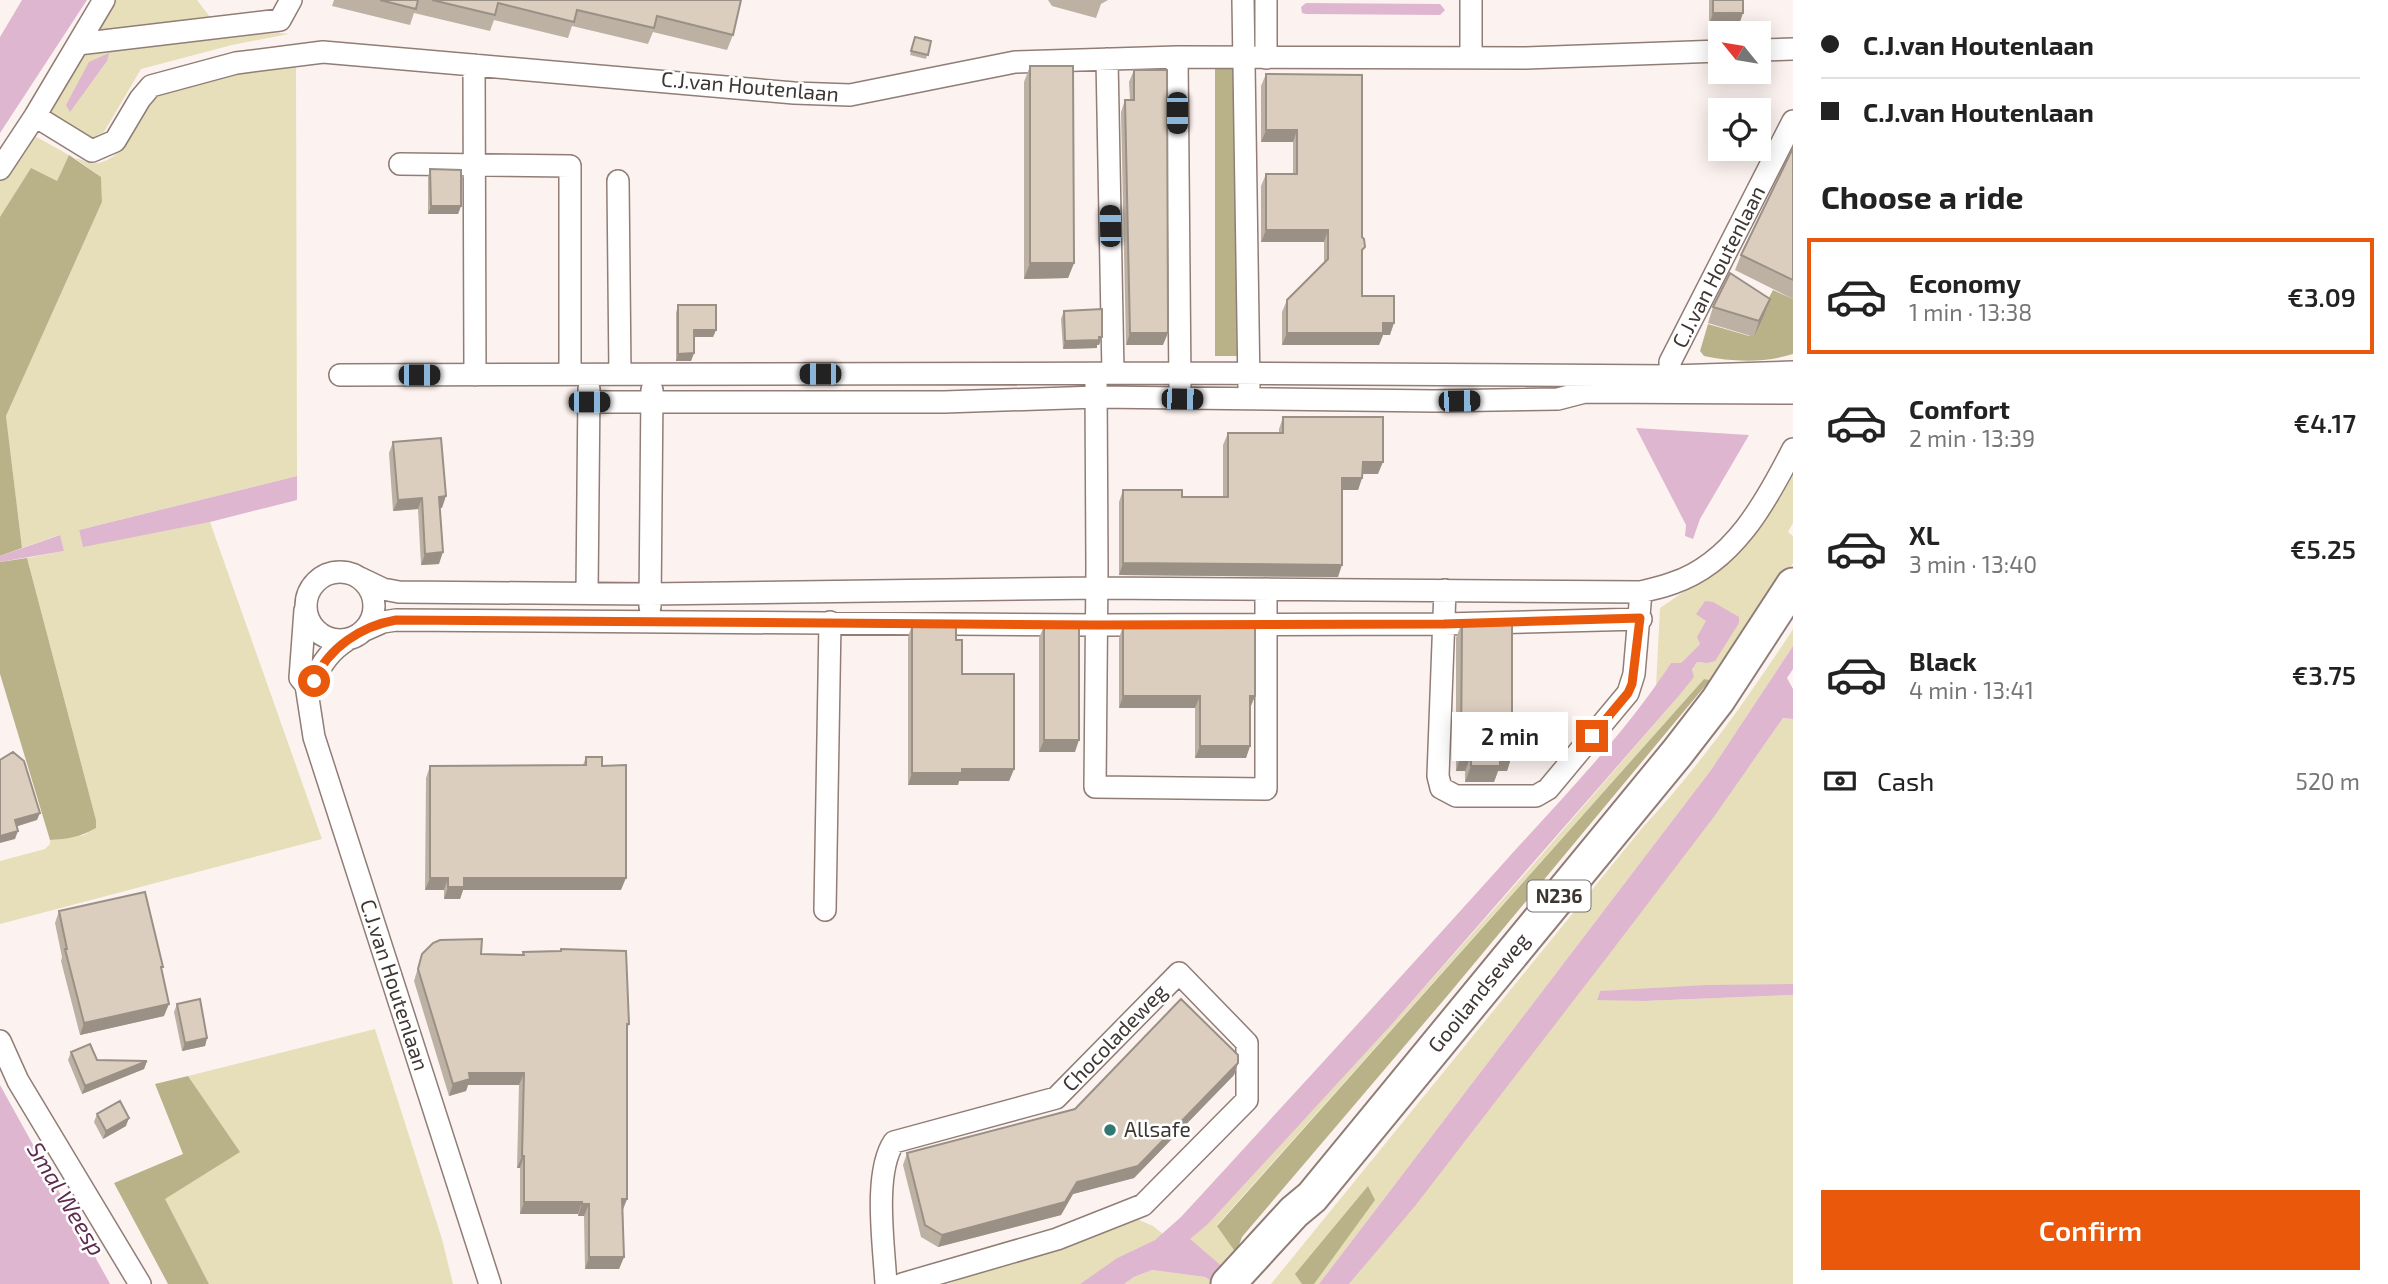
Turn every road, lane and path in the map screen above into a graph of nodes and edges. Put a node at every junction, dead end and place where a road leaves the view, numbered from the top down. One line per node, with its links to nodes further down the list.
1 (104, 0): 6 (street)
2 (290, 0): 6 (street)
3 (1243, 0): 11 (street)
4 (1266, 0): 12 (street)
5 (1471, 0): 13 (street)
6 (78, 44): 16 (street)
7 (1793, 49): 8 (street)
8 (1771, 50)
9 (1708, 51): 13 (street, C.J.van Houtenlaan)
10 (1177, 57): 11 (street, C.J.van Houtenlaan); 14 (street, C.J.van Houtenlaan); 26 (street)
11 (1243, 58): 12 (street, C.J.van Houtenlaan); 33 (street)
12 (1266, 58): 13 (street, C.J.van Houtenlaan)
13 (1471, 58)
14 (1107, 59): 15 (street, C.J.van Houtenlaan); 25 (street)
15 (474, 65): 16 (street, C.J.van Houtenlaan); 19 (street)
16 (35, 116): 20 (street)
17 (1793, 121): 34 (street, C.J.van Houtenlaan)
18 (400, 164): 19 (street)
19 (475, 164): 27 (street); 28 (street)
20 (0, 169)
21 (618, 181): 29 (street)
22 (1793, 372): 34 (street, C.J.van Houtenlaan)
23 (944, 373): 24 (street, C.J.van Houtenlaan); 31 (street, C.J.van Houtenlaan); 43 (street)
24 (1028, 373): 25 (street, C.J.van Houtenlaan); 39 (street)
25 (1104, 373): 26 (street, C.J.van Houtenlaan); 36 (street)
26 (1178, 373): 33 (street, C.J.van Houtenlaan); 37 (street)
27 (475, 374): 28 (street, C.J.van Houtenlaan); 32 (street, C.J.van Houtenlaan)
28 (580, 374): 29 (street, C.J.van Houtenlaan); 41 (street)
29 (620, 374): 30 (street, C.J.van Houtenlaan)
30 (652, 374): 31 (street, C.J.van Houtenlaan); 42 (street)
31 (847, 374): 38 (street)
32 (340, 375)
33 (1248, 375): 34 (street, C.J.van Houtenlaan); 40 (street)
34 (1671, 384): 35 (street, C.J.van Houtenlaan); 40 (street, C.J.van Houtenlaan)
35 (1793, 393)
36 (1097, 397): 37 (street, C.J.van Houtenlaan); 39 (street, C.J.van Houtenlaan); 47 (street)
37 (1182, 399): 40 (street, C.J.van Houtenlaan)
38 (847, 400): 42 (street, C.J.van Houtenlaan); 43 (street, C.J.van Houtenlaan)
39 (1027, 400): 43 (street, C.J.van Houtenlaan)
40 (1249, 400)
41 (589, 402): 42 (street, C.J.van Houtenlaan); 51 (street)
42 (652, 402): 52 (street)
43 (944, 402)
44 (1793, 449): 50 (street)
45 (359, 578): 51 (street); 53 (street); 60 (street)
46 (1793, 584): 64 (main road, Gooilandseweg / N236)
47 (1097, 588): 48 (street); 52 (street); 59 (street)
48 (1266, 589): 49 (street); 57 (street)
49 (1445, 590): 50 (street); 58 (street)
50 (1641, 592): 54 (street)
51 (587, 593): 52 (street)
52 (650, 594): 56 (street)
53 (305, 610): 60 (street); 61 (street, C.J.van Houtenlaan)
54 (1640, 618): 58 (street); 58 (street)
55 (830, 622): 56 (street); 59 (street); 62 (street)
56 (649, 623): 60 (street)
57 (1266, 624): 58 (street); 59 (street); 59 (street)
58 (1444, 624)
59 (1097, 625)
60 (356, 635): 61 (street)
61 (306, 685): 66 (street, C.J.van Houtenlaan)
62 (825, 910)
63 (0, 1041): 65 (street)
64 (1245, 1275)
65 (140, 1284)
66 (490, 1284)
67 (886, 1284): 68 (street, Chocoladeweg)
68 (902, 1284)

